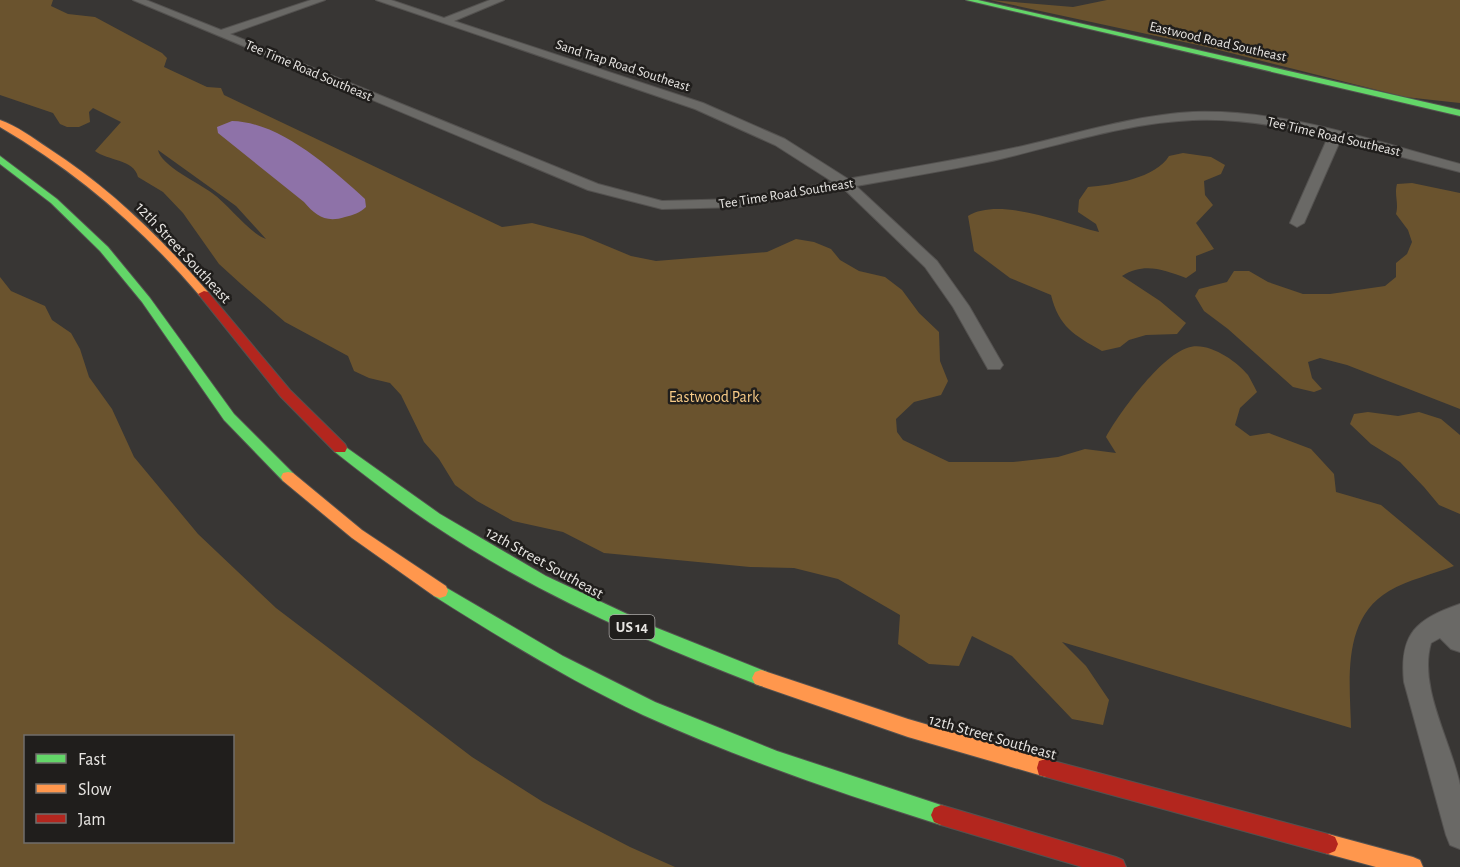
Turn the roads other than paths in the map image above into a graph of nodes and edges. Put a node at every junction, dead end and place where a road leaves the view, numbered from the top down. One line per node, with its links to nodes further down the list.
1 (138, 0): 7 (street, Tee Time Road Southeast)
2 (320, 0): 7 (street)
3 (381, 0): 6 (street, Sand Trap Road Southeast)
4 (499, 0): 6 (street)
5 (969, 0): 8 (main road, Eastwood Road Southeast)
6 (444, 21): 13 (street, Sand Trap Road Southeast)
7 (221, 33): 13 (street, Tee Time Road Southeast)
8 (1460, 113)
9 (0, 123): 20 (main road, 12th Street Southeast / US 14)
10 (1336, 134): 12 (street, Tee Time Road Southeast); 13 (street, Tee Time Road Southeast); 14 (street)
11 (0, 159): 19 (main road)
12 (1460, 168)
13 (845, 183): 15 (street, Sand Trap Road Southeast)
14 (1297, 223)
15 (994, 365)
16 (1450, 619): 17 (street); 18 (street)
17 (1460, 641)
18 (1460, 835)
19 (1116, 867)
20 (1413, 867)

